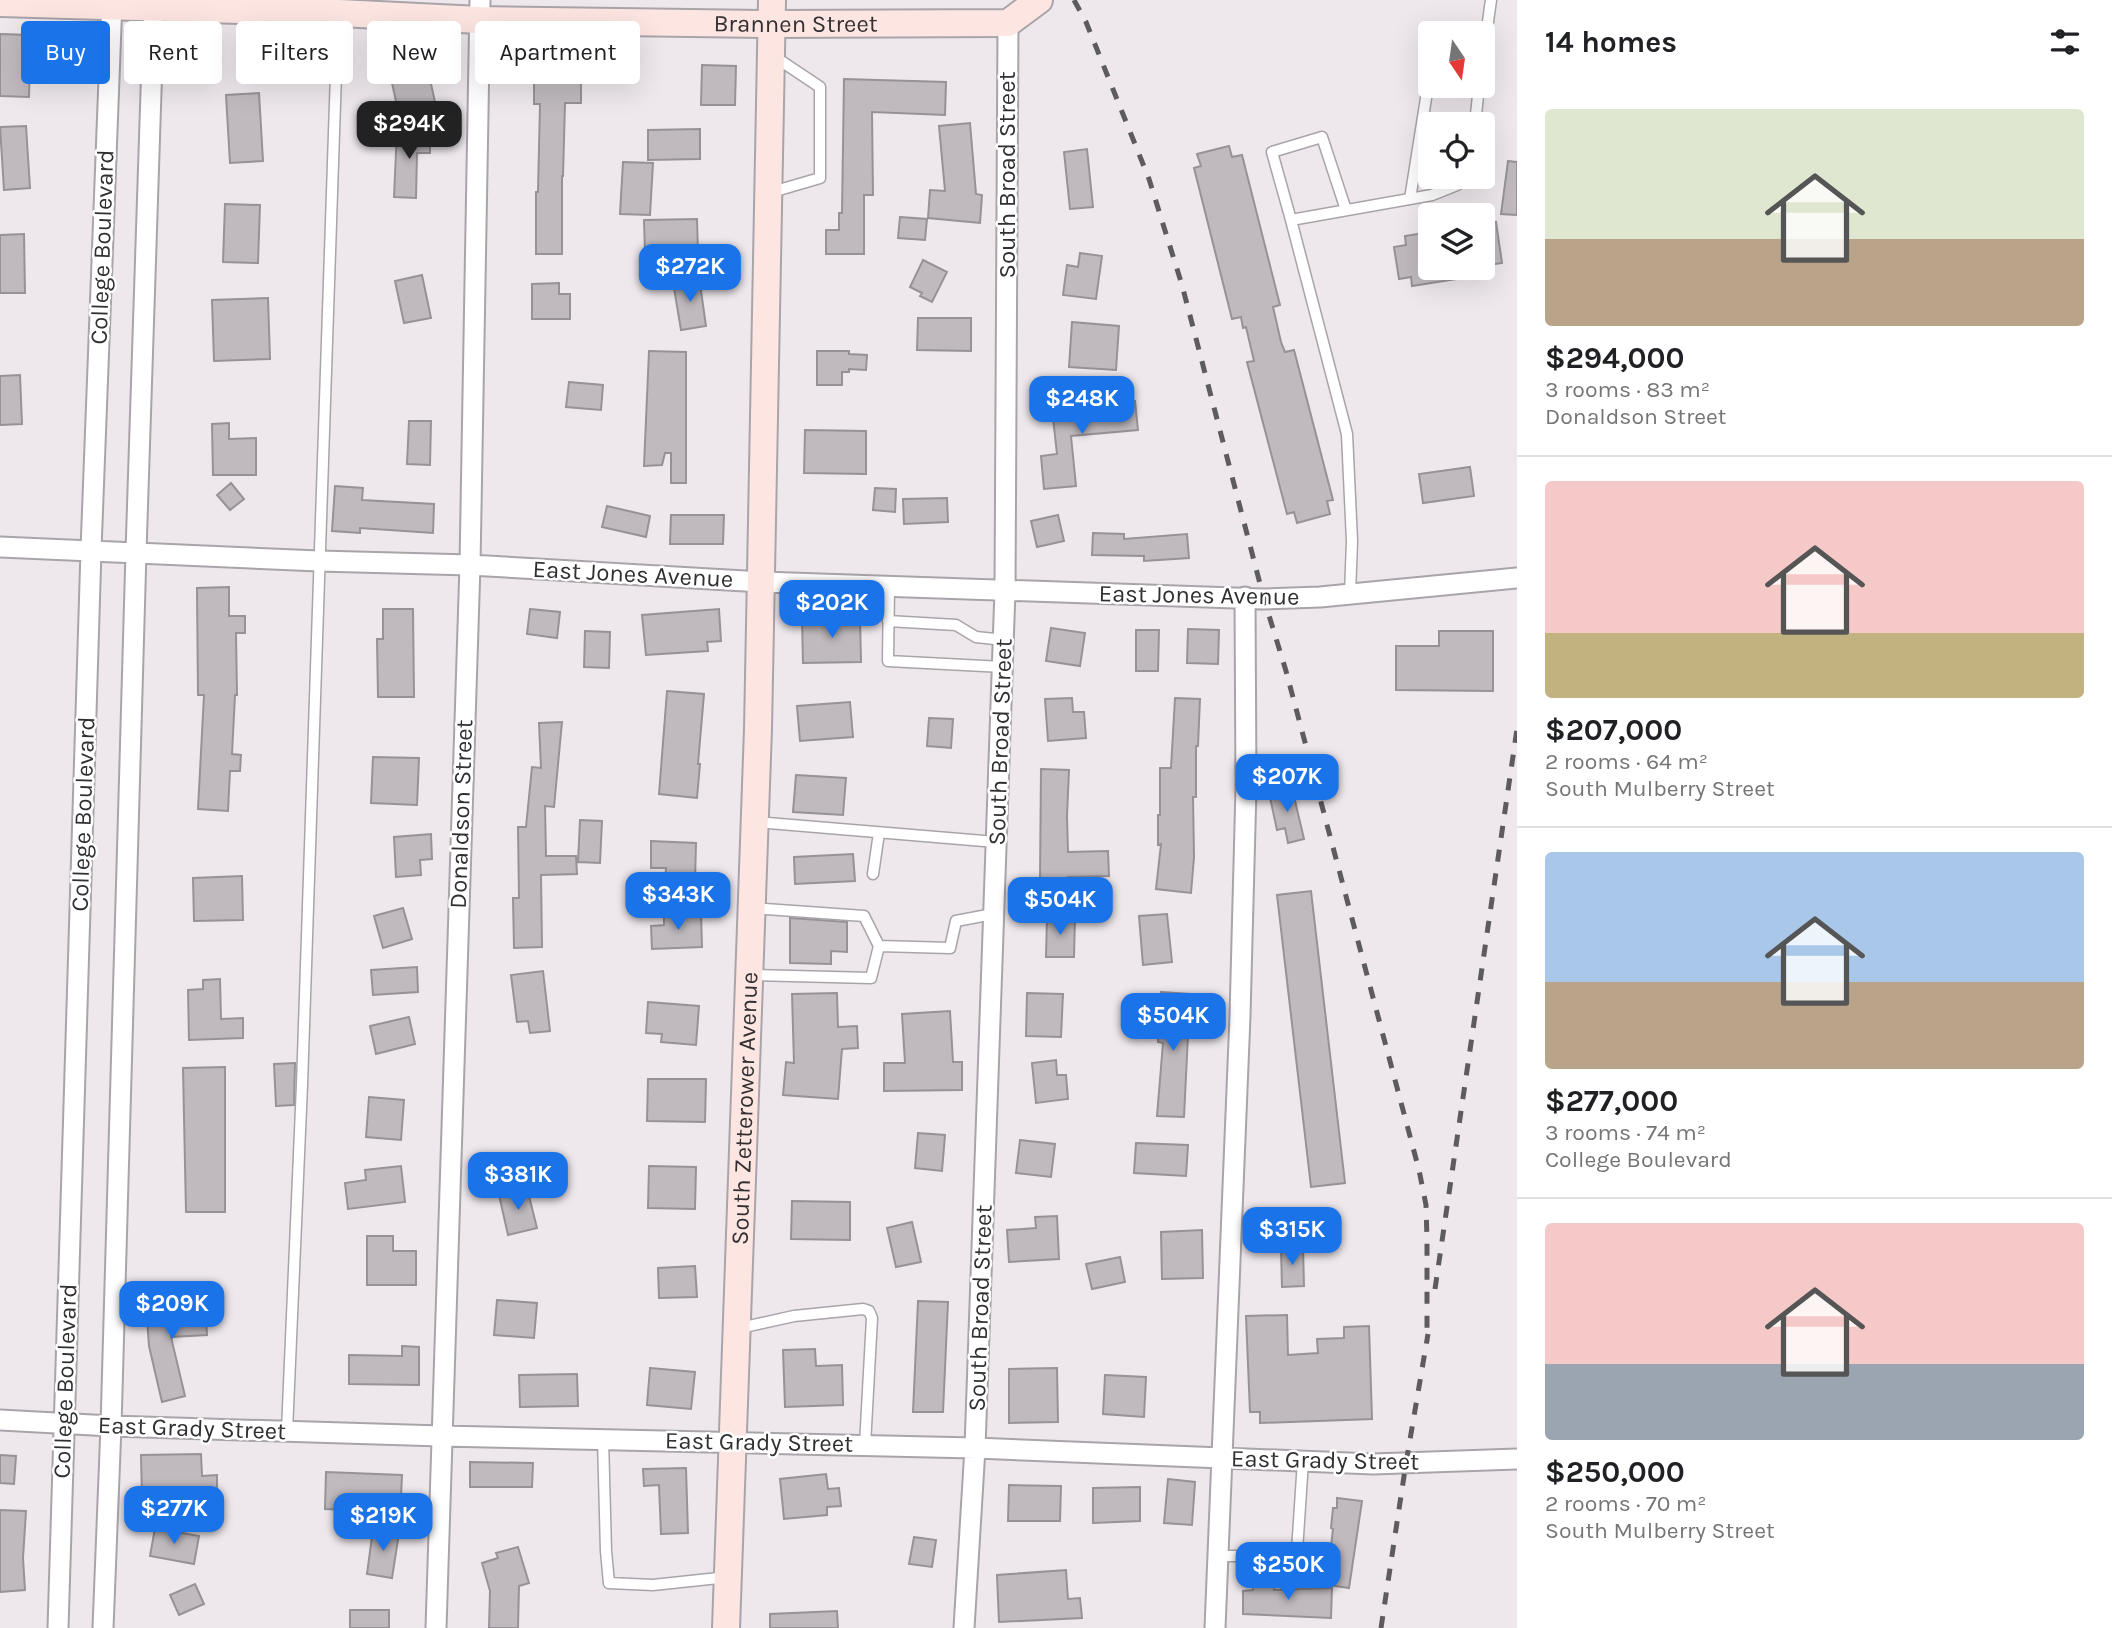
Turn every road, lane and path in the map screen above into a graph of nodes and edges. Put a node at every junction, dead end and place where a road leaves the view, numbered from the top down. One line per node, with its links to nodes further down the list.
1 (1039, 0): 10 (street)
2 (1490, 0): 9 (lane)
3 (0, 3): 4 (street, Brannen Street)
4 (111, 3): 5 (street, Brannen Street); 19 (street, College Boulevard)
5 (154, 4): 8 (street, Brannen Street); 20 (street, College Boulevard)
6 (480, 10): 7 (street, Brannen Street); 8 (street, Brannen Street); 22 (street, Donaldson Street)
7 (771, 12): 10 (street, Brannen Street); 11 (street, South Zetterower Avenue)
8 (338, 13): 21 (lane)
9 (1487, 21)
10 (1008, 23): 26 (street, South Broad Street)
11 (770, 54): 14 (street, South Zetterower Avenue); 14 (lane)
12 (1426, 98): 15 (lane)
13 (1447, 189): 15 (lane)
14 (768, 193): 24 (street, South Zetterower Avenue)
15 (1410, 198): 16 (lane)
16 (1346, 210): 17 (lane); 17 (lane)
17 (1291, 220): 27 (lane)
18 (0, 547): 19 (street, East Jones Avenue)
19 (91, 550): 20 (street, East Jones Avenue); 42 (street, College Boulevard)
20 (136, 552): 21 (street, East Jones Avenue); 43 (street, College Boulevard)
21 (319, 561): 22 (street, East Jones Avenue); 44 (lane)
22 (470, 565): 24 (street, East Jones Avenue); 45 (street, Donaldson Street)
23 (1517, 578): 27 (street, East Jones Avenue)
24 (762, 582): 25 (street, East Jones Avenue); 32 (street, South Zetterower Avenue)
25 (889, 586): 26 (street, East Jones Avenue); 29 (lane)
26 (1005, 590): 28 (street, East Jones Avenue); 30 (street, South Broad Street)
27 (1350, 594): 28 (street, East Jones Avenue)
28 (1245, 597): 50 (street)
29 (888, 621): 30 (lane); 31 (lane)
30 (1004, 640): 31 (street, South Broad Street)
31 (1003, 667): 34 (street, South Broad Street)
32 (754, 822): 33 (lane); 36 (street, South Zetterower Avenue)
33 (879, 833): 34 (lane); 35 (lane)
34 (996, 842): 37 (street, South Broad Street)
35 (873, 874)
36 (752, 908): 38 (lane); 39 (street, South Zetterower Avenue)
37 (993, 914): 38 (lane); 49 (street, South Broad Street)
38 (879, 946): 39 (lane)
39 (749, 975): 40 (street, South Zetterower Avenue)
40 (737, 1328): 47 (street, South Zetterower Avenue); 48 (lane)
41 (0, 1420): 42 (street, East Grady Street)
42 (63, 1423): 43 (street, East Grady Street); 55 (street, College Boulevard)
43 (111, 1426): 44 (street, East Grady Street); 56 (street, College Boulevard)
44 (287, 1431): 45 (street, East Grady Street)
45 (440, 1436): 46 (street, East Grady Street); 57 (street, Donaldson Street)
46 (603, 1439): 47 (street, East Grady Street); 54 (lane)
47 (733, 1441): 48 (street, East Grady Street); 54 (street, South Zetterower Avenue)
48 (865, 1445): 49 (street, East Grady Street)
49 (975, 1448): 50 (street, East Grady Street); 59 (street, South Broad Street)
50 (1221, 1457): 52 (street, East Grady Street); 53 (street)
51 (1517, 1459): 52 (street, East Grady Street)
52 (1303, 1461): 53 (lane)
53 (1217, 1556): 60 (street)
54 (728, 1577): 58 (street, South Zetterower Avenue)
55 (58, 1628)
56 (103, 1628)
57 (436, 1628)
58 (726, 1628)
59 (964, 1628)
60 (1215, 1628)

